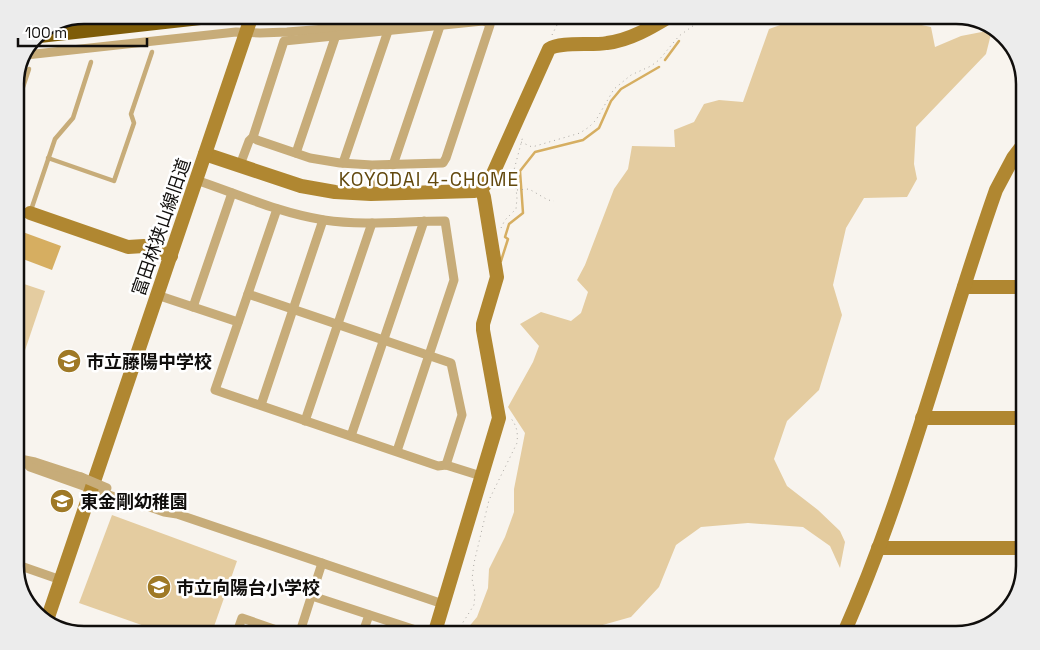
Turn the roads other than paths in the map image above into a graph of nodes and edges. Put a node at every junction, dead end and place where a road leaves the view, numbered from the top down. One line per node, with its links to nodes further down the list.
1 (128, 24): 11 (highway)
2 (248, 24): 14 (street)
3 (250, 24): 20 (street)
4 (254, 24): 5 (street)
5 (387, 24)
6 (461, 24): 9 (street)
7 (490, 24): 26 (street)
8 (656, 24): 28 (street)
9 (440, 26): 10 (street); 26 (street)
10 (388, 31): 12 (street); 22 (street)
11 (54, 32)
12 (336, 35): 18 (street); 19 (street)
13 (152, 52): 21 (lane)
14 (32, 54)
15 (92, 62): 21 (lane)
16 (29, 70): 17 (lane)
17 (24, 85)
18 (253, 137): 19 (street); 24 (street)
19 (296, 153): 22 (street)
20 (205, 154): 24 (street, 富田林狭山線旧道); 27 (street, 富田林狭山線旧道)
21 (48, 158): 33 (lane)
22 (343, 163): 25 (street)
23 (1016, 163): 38 (street)
24 (240, 165): 30 (street, 富田林狭山線旧道)
25 (372, 165): 26 (street); 30 (lane)
26 (393, 165)
27 (196, 180): 29 (street); 37 (street, 富田林狭山線旧道)
28 (481, 189): 30 (street, 富田林狭山線旧道); 56 (street)
29 (232, 193): 31 (street); 42 (street)
30 (373, 194)
31 (277, 209): 34 (street); 40 (street)
32 (24, 211): 33 (lane)
33 (30, 213): 37 (street)
34 (324, 220): 36 (street); 43 (street)
35 (424, 221): 36 (street); 46 (street); 47 (street)
36 (372, 222): 45 (street)
37 (171, 256): 41 (street, 富田林狭山線旧道)
38 (964, 287): 39 (street); 49 (street)
39 (1016, 287)
40 (248, 294): 43 (street); 44 (street)
41 (157, 295): 42 (street); 57 (street, 富田林狭山線旧道)
42 (193, 307): 44 (street)
43 (293, 310): 45 (street); 48 (street)
44 (238, 322): 48 (street)
45 (338, 325): 46 (street); 51 (street)
46 (383, 340): 47 (street); 52 (street)
47 (429, 356): 53 (street); 55 (street)
48 (260, 406): 51 (street)
49 (922, 418): 50 (street); 59 (street)
50 (1016, 418)
51 (306, 421): 52 (street)
52 (351, 436): 53 (street)
53 (397, 451): 55 (street)
54 (25, 461): 57 (street); 58 (street, bridge)
55 (446, 465): 56 (street)
56 (481, 476): 65 (street)
57 (92, 488): 58 (street); 63 (street, 富田林狭山線旧道)
58 (177, 514): 61 (street)
59 (878, 548): 60 (street); 74 (street)
60 (1016, 548)
61 (322, 563): 64 (street); 65 (street)
62 (24, 567): 63 (street)
63 (61, 580): 66 (street, 富田林狭山線旧道)
64 (312, 596): 67 (street); 70 (street)
65 (443, 604): 73 (street)
66 (49, 615)
67 (369, 615): 71 (street); 72 (street)
68 (239, 626): 69 (street)
69 (265, 626)
70 (302, 626)
71 (365, 626)
72 (404, 626)
73 (435, 626)
74 (847, 626)

